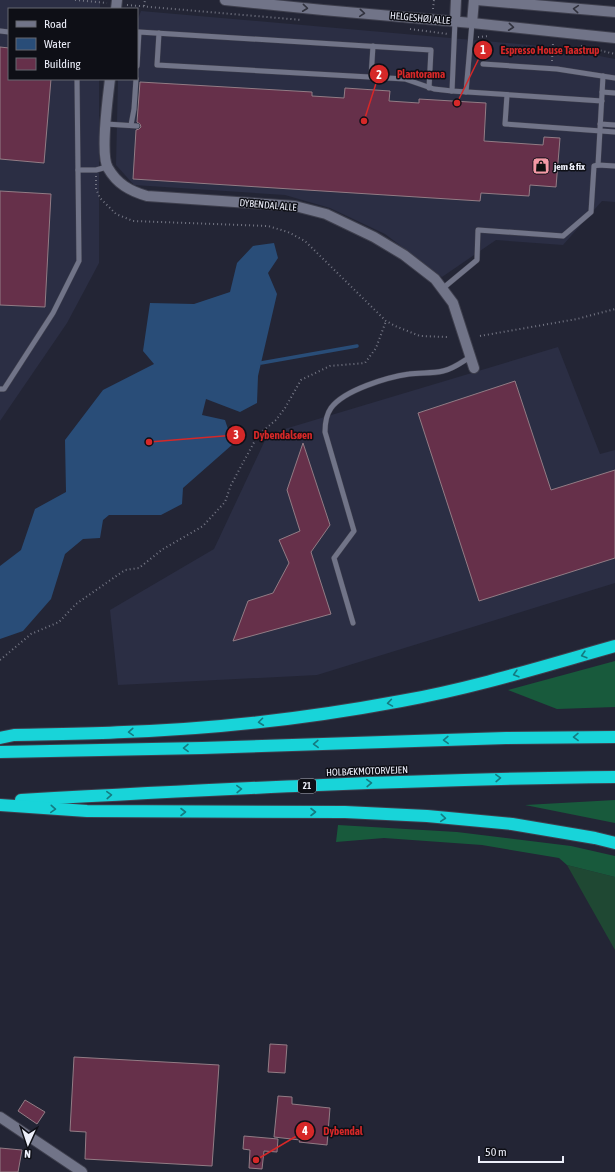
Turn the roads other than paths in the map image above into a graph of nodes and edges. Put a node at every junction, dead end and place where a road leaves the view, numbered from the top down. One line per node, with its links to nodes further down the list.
1 (225, 0): 6 (street, HELGESHØJ ALLE, one-way to 6)
2 (456, 0): 6 (street)
3 (474, 0): 7 (street)
4 (477, 0): 5 (street, one-way to 4)
5 (615, 12)
6 (455, 21): 7 (street, HELGESHØJ ALLE); 20 (lane)
7 (472, 22): 9 (street, HELGESHØJ ALLE, one-way to 9); 21 (lane)
8 (158, 33): 10 (lane); 11 (lane); 14 (lane)
9 (615, 38)
10 (373, 46): 14 (lane); 19 (lane)
11 (138, 49)
12 (483, 64): 13 (lane)
13 (603, 76): 15 (lane); 22 (lane)
14 (371, 77): 19 (lane)
15 (615, 78)
16 (76, 80): 36 (lane)
17 (110, 80): 26 (street)
18 (136, 80): 28 (lane)
19 (429, 88): 20 (lane)
20 (452, 91): 21 (lane)
21 (466, 92): 24 (lane)
22 (602, 92): 23 (lane); 25 (lane)
23 (615, 93)
24 (507, 95): 25 (lane); 31 (lane)
25 (602, 101): 27 (lane)
26 (106, 124): 28 (lane); 35 (street)
27 (600, 124): 29 (lane); 31 (lane)
28 (130, 125): 30 (lane)
29 (615, 125)
30 (137, 126)
31 (600, 131): 32 (lane); 33 (lane)
32 (615, 132)
33 (598, 165): 34 (lane); 37 (lane)
34 (615, 166)
35 (107, 167): 36 (lane); 37 (street, DYBENDAL ALLE)
36 (78, 170): 40 (lane)
37 (442, 288): 38 (street, DYBENDAL ALLE)
38 (470, 357): 39 (street, DYBENDAL ALLE); 41 (lane)
39 (474, 368)
40 (0, 389)
41 (353, 623)
42 (615, 646): 44 (highway, one-way to 44)
43 (615, 737): 45 (highway, one-way to 45)
44 (0, 738)
45 (0, 752)
46 (615, 777): 47 (highway, HOLBÆKMOTORVEJEN / 21, one-way to 46)
47 (0, 802)
48 (0, 805): 49 (highway, one-way to 49)
49 (615, 843)
50 (0, 1117): 51 (street)
51 (82, 1172)

